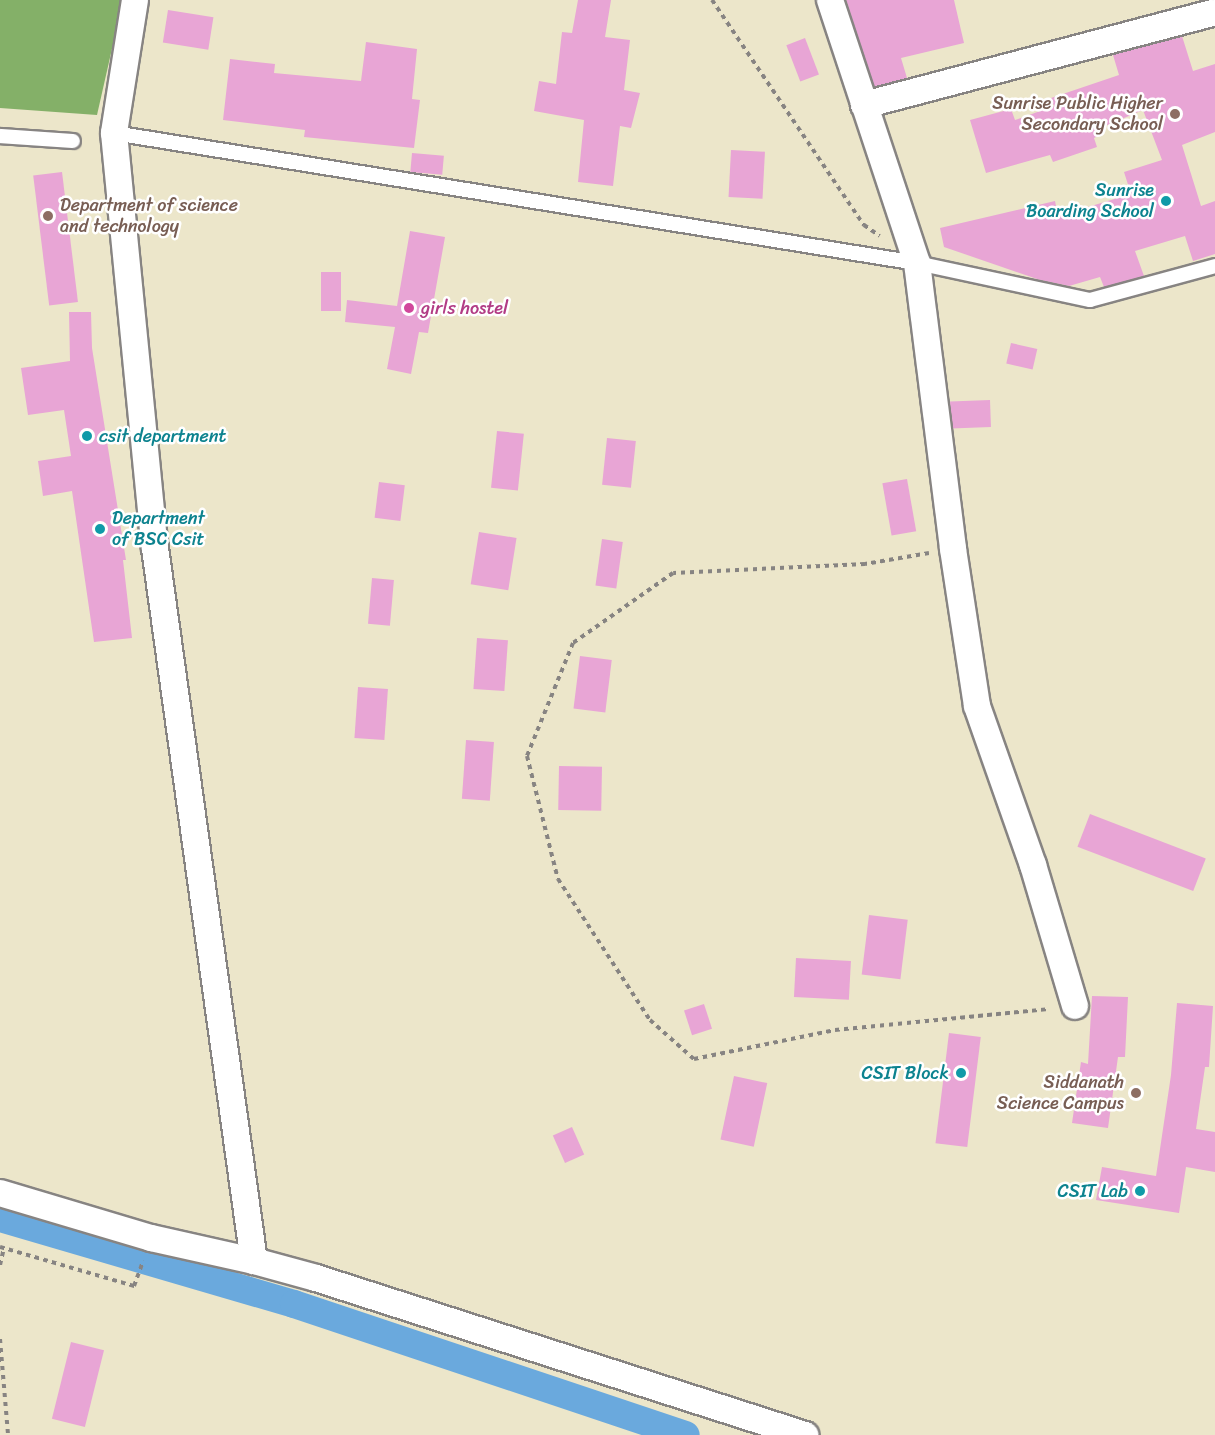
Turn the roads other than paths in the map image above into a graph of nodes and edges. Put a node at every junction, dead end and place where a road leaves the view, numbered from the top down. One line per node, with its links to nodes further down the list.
1 (135, 0): 5 (street)
2 (830, 0): 4 (street)
3 (1215, 12): 4 (street)
4 (864, 105): 8 (street)
5 (114, 133): 8 (lane); 12 (street)
6 (0, 136): 7 (lane)
7 (73, 141)
8 (917, 263): 9 (lane); 10 (street)
9 (1215, 266)
10 (1075, 1006)
11 (0, 1193): 12 (street)
12 (254, 1260): 13 (street)
13 (806, 1435)

